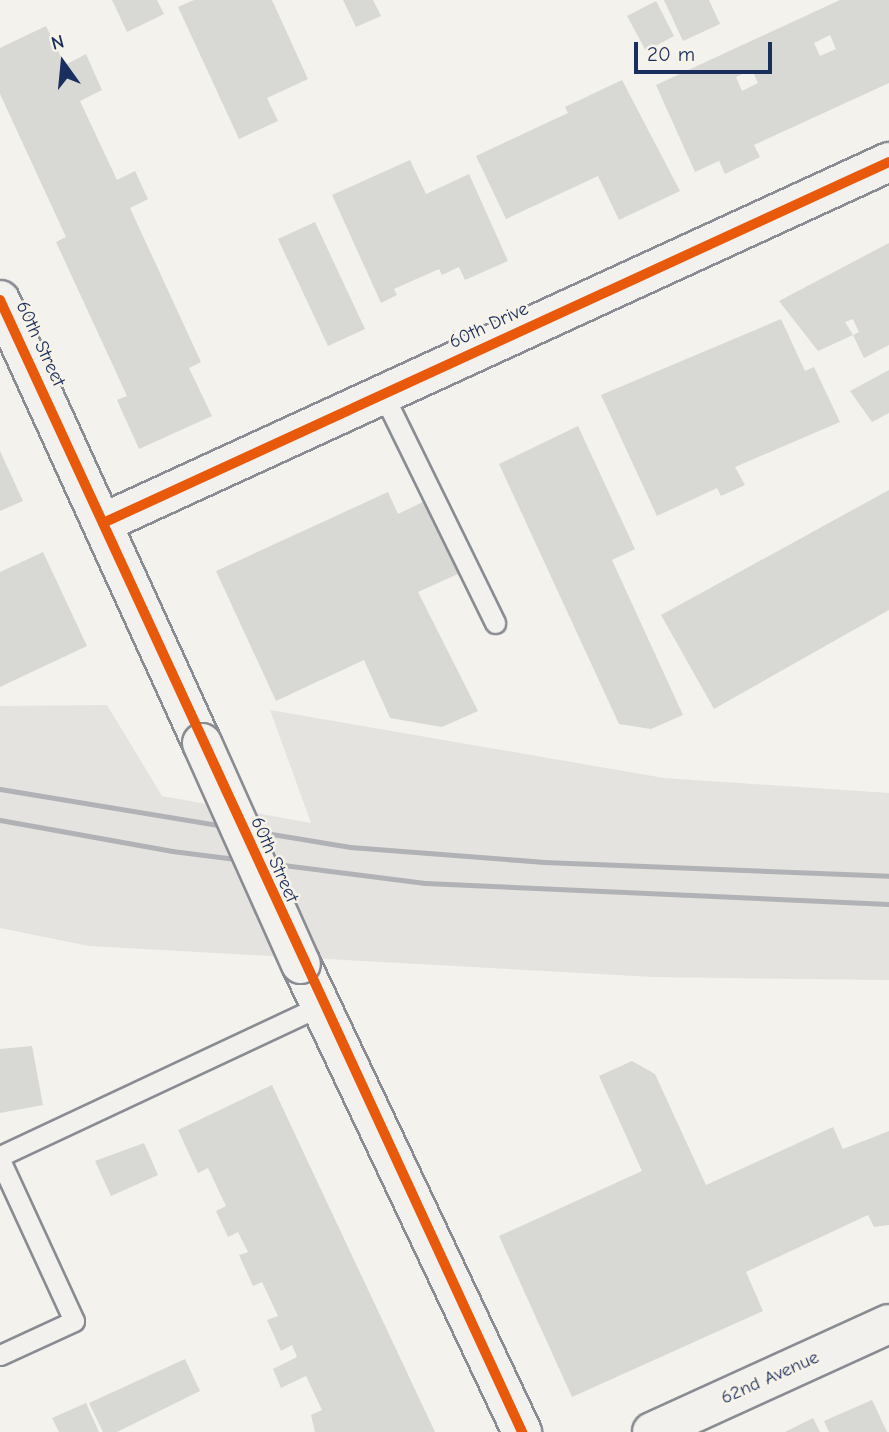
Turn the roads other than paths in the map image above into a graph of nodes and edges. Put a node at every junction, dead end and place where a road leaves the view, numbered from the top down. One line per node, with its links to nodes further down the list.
1 (889, 162): 3 (street, 60th Drive)
2 (0, 300): 4 (street, 60th Street)
3 (383, 394): 4 (street, 60th Drive); 5 (lane)
4 (103, 523): 6 (street, 60th Street, bridge)
5 (495, 624)
6 (322, 1005): 7 (lane); 10 (street, 60th Street)
7 (0, 1158): 9 (lane)
8 (889, 1325): 11 (street, 62nd Avenue)
9 (0, 1355)
10 (522, 1432)
11 (652, 1432)

